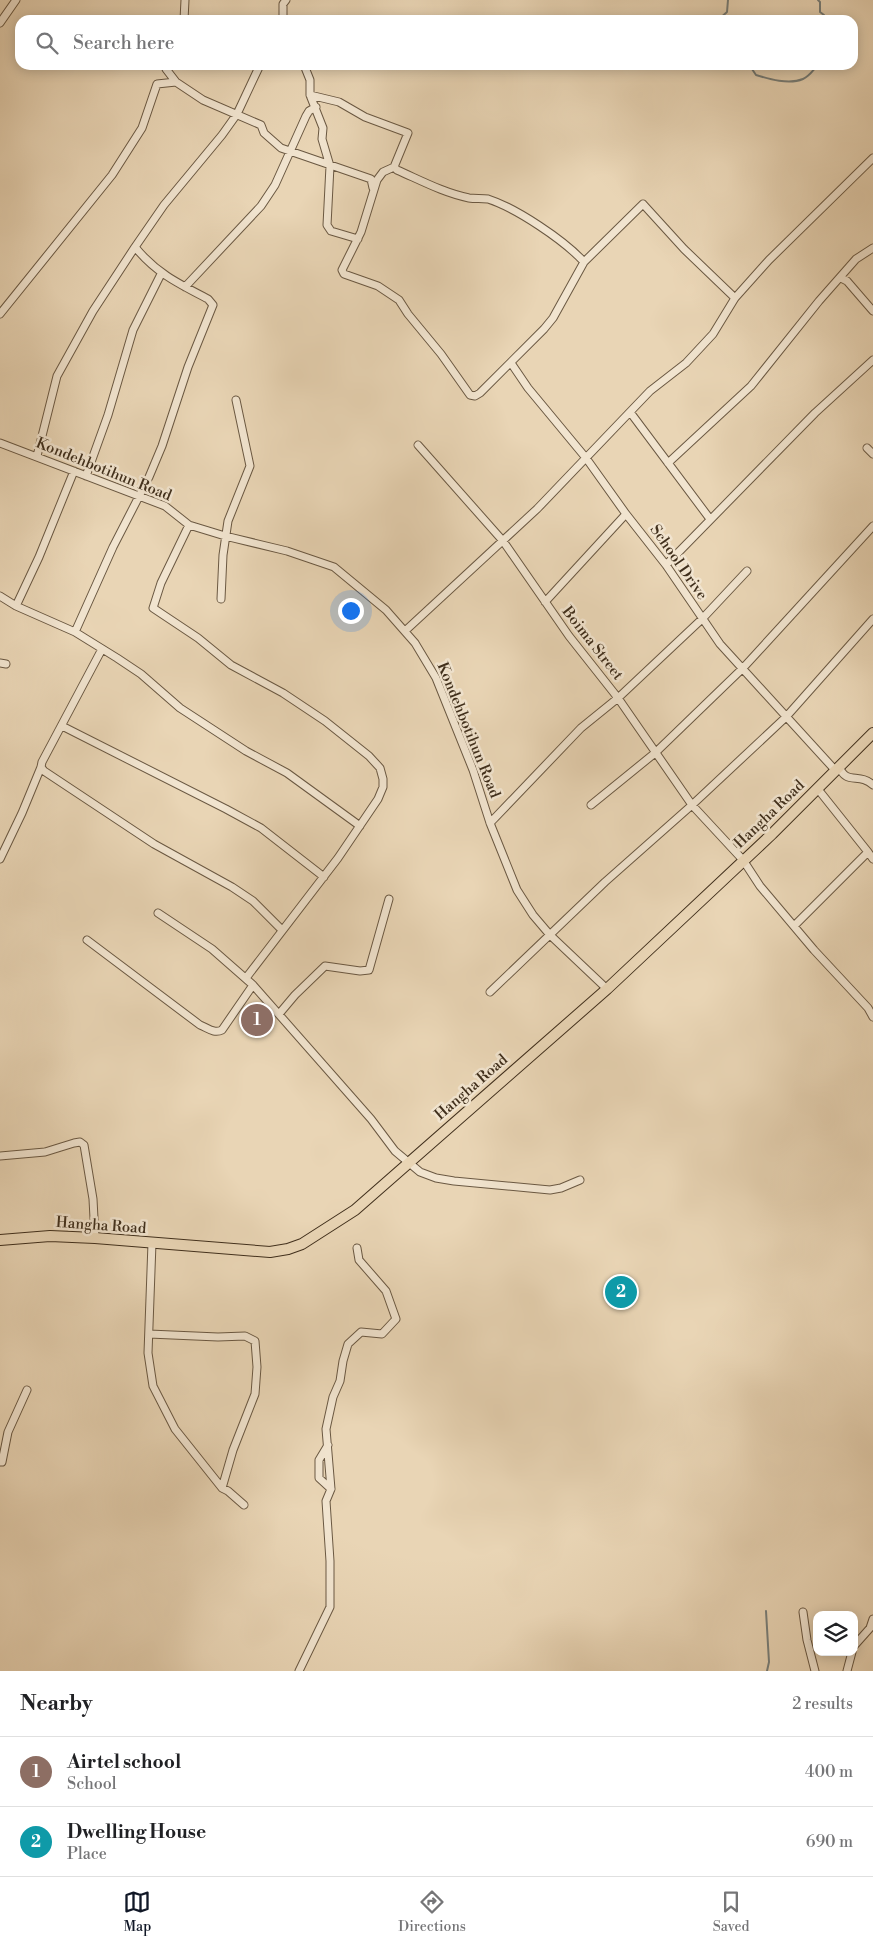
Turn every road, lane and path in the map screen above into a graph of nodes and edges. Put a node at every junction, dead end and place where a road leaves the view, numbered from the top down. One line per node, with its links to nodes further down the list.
1 (16, 0): 6 (street)
2 (185, 0): 4 (street)
3 (286, 0): 5 (street)
4 (184, 15)
5 (284, 15)
6 (0, 23)
7 (167, 70): 10 (street)
8 (258, 70): 13 (street)
9 (306, 70): 11 (street)
10 (176, 82): 13 (street); 28 (street)
11 (310, 95): 12 (street); 17 (street)
12 (316, 107): 14 (street); 16 (street)
13 (237, 114): 14 (street); 20 (street)
14 (289, 151): 16 (street); 25 (street)
15 (873, 158): 26 (street)
16 (330, 166): 18 (street); 19 (street)
17 (394, 167): 18 (street); 22 (street)
18 (373, 188): 19 (street)
19 (358, 239): 30 (street)
20 (135, 247): 23 (street); 37 (street)
21 (873, 248): 24 (street)
22 (584, 262): 26 (street); 30 (street)
23 (161, 274): 25 (street); 41 (street)
24 (841, 278): 27 (street); 39 (street)
25 (185, 287): 42 (street)
26 (735, 298): 32 (street)
27 (873, 311)
28 (0, 314)
29 (873, 360): 44 (street)
30 (511, 362): 38 (street, School Drive)
31 (236, 400): 47 (street)
32 (630, 412): 38 (street); 39 (street)
33 (0, 443): 37 (street, Kondehbotihun Road)
34 (418, 445): 48 (street, Boima Street)
35 (867, 448): 36 (street)
36 (873, 454)
37 (37, 456): 40 (street, Kondehbotihun Road)
38 (586, 458): 43 (street, School Drive); 48 (street)
39 (668, 463): 44 (street)
40 (74, 471): 41 (street, Kondehbotihun Road); 54 (street)
41 (86, 476): 42 (street, Kondehbotihun Road)
42 (139, 497): 45 (street, Kondehbotihun Road); 58 (street)
43 (626, 514): 49 (street, School Drive); 53 (street)
44 (710, 519): 49 (street)
45 (189, 525): 47 (street, Kondehbotihun Road); 73 (street)
46 (873, 526): 60 (street)
47 (225, 536): 52 (street); 57 (street, Kondehbotihun Road)
48 (503, 541): 53 (street, Boima Street); 57 (street)
49 (666, 565): 55 (street, School Drive)
50 (747, 571): 55 (street)
51 (0, 596): 54 (street)
52 (221, 599)
53 (545, 602): 61 (street, Boima Street)
54 (16, 606): 58 (street)
55 (702, 618): 60 (street, School Drive); 61 (street)
56 (873, 620): 62 (street)
57 (405, 631): 72 (street, Kondehbotihun Road)
58 (75, 632): 59 (street)
59 (102, 649): 63 (street); 73 (street)
60 (743, 668): 62 (street, School Drive); 65 (street)
61 (618, 698): 65 (street, Boima Street); 72 (street)
62 (786, 717): 67 (street, School Drive); 70 (street)
63 (62, 726): 66 (street); 78 (street)
64 (873, 733): 67 (highway, Hangha Road)
65 (655, 753): 70 (street, Boima Street); 71 (street)
66 (41, 767): 75 (street); 82 (street)
67 (837, 768): 68 (street, School Drive); 69 (highway, Hangha Road)
68 (873, 786)
69 (817, 788): 74 (street); 77 (highway, Hangha Road)
70 (692, 804): 77 (street, Boima Street); 83 (street)
71 (591, 805)
72 (490, 823): 83 (street, Kondehbotihun Road)
73 (360, 826): 78 (street)
74 (868, 852): 76 (street); 81 (street)
75 (0, 859)
76 (873, 859)
77 (744, 860): 81 (street, Boima Street); 87 (highway, Hangha Road)
78 (324, 877): 82 (street)
79 (389, 899): 90 (street)
80 (158, 913): 85 (street)
81 (794, 926): 89 (street, Boima Street)
82 (282, 930): 85 (street)
83 (550, 935): 87 (street, Kondehbotihun Road); 88 (street)
84 (87, 940): 86 (street)
85 (246, 978): 86 (street)
86 (253, 985): 90 (street)
87 (607, 989): 93 (highway, Hangha Road)
88 (490, 992)
89 (870, 1008): 91 (street, Boima Street)
90 (278, 1014): 93 (street)
91 (873, 1017)
92 (0, 1156): 95 (street)
93 (408, 1162): 94 (street); 97 (highway, Hangha Road)
94 (580, 1180)
95 (96, 1238): 96 (highway, Hangha Road); 97 (highway, Hangha Road)
96 (0, 1240)
97 (152, 1243): 99 (street)
98 (356, 1248): 101 (street)
99 (149, 1334): 103 (street); 103 (street)
100 (27, 1390): 102 (street)
101 (328, 1444): 104 (street); 104 (street)
102 (0, 1462)
103 (222, 1488): 105 (street)
104 (331, 1489): 111 (street)
105 (244, 1505)
106 (803, 1612): 112 (street)
107 (873, 1619): 108 (street)
108 (871, 1632): 109 (street)
109 (858, 1643)
110 (851, 1656): 113 (street)
111 (299, 1671)
112 (814, 1671)
113 (847, 1671)

